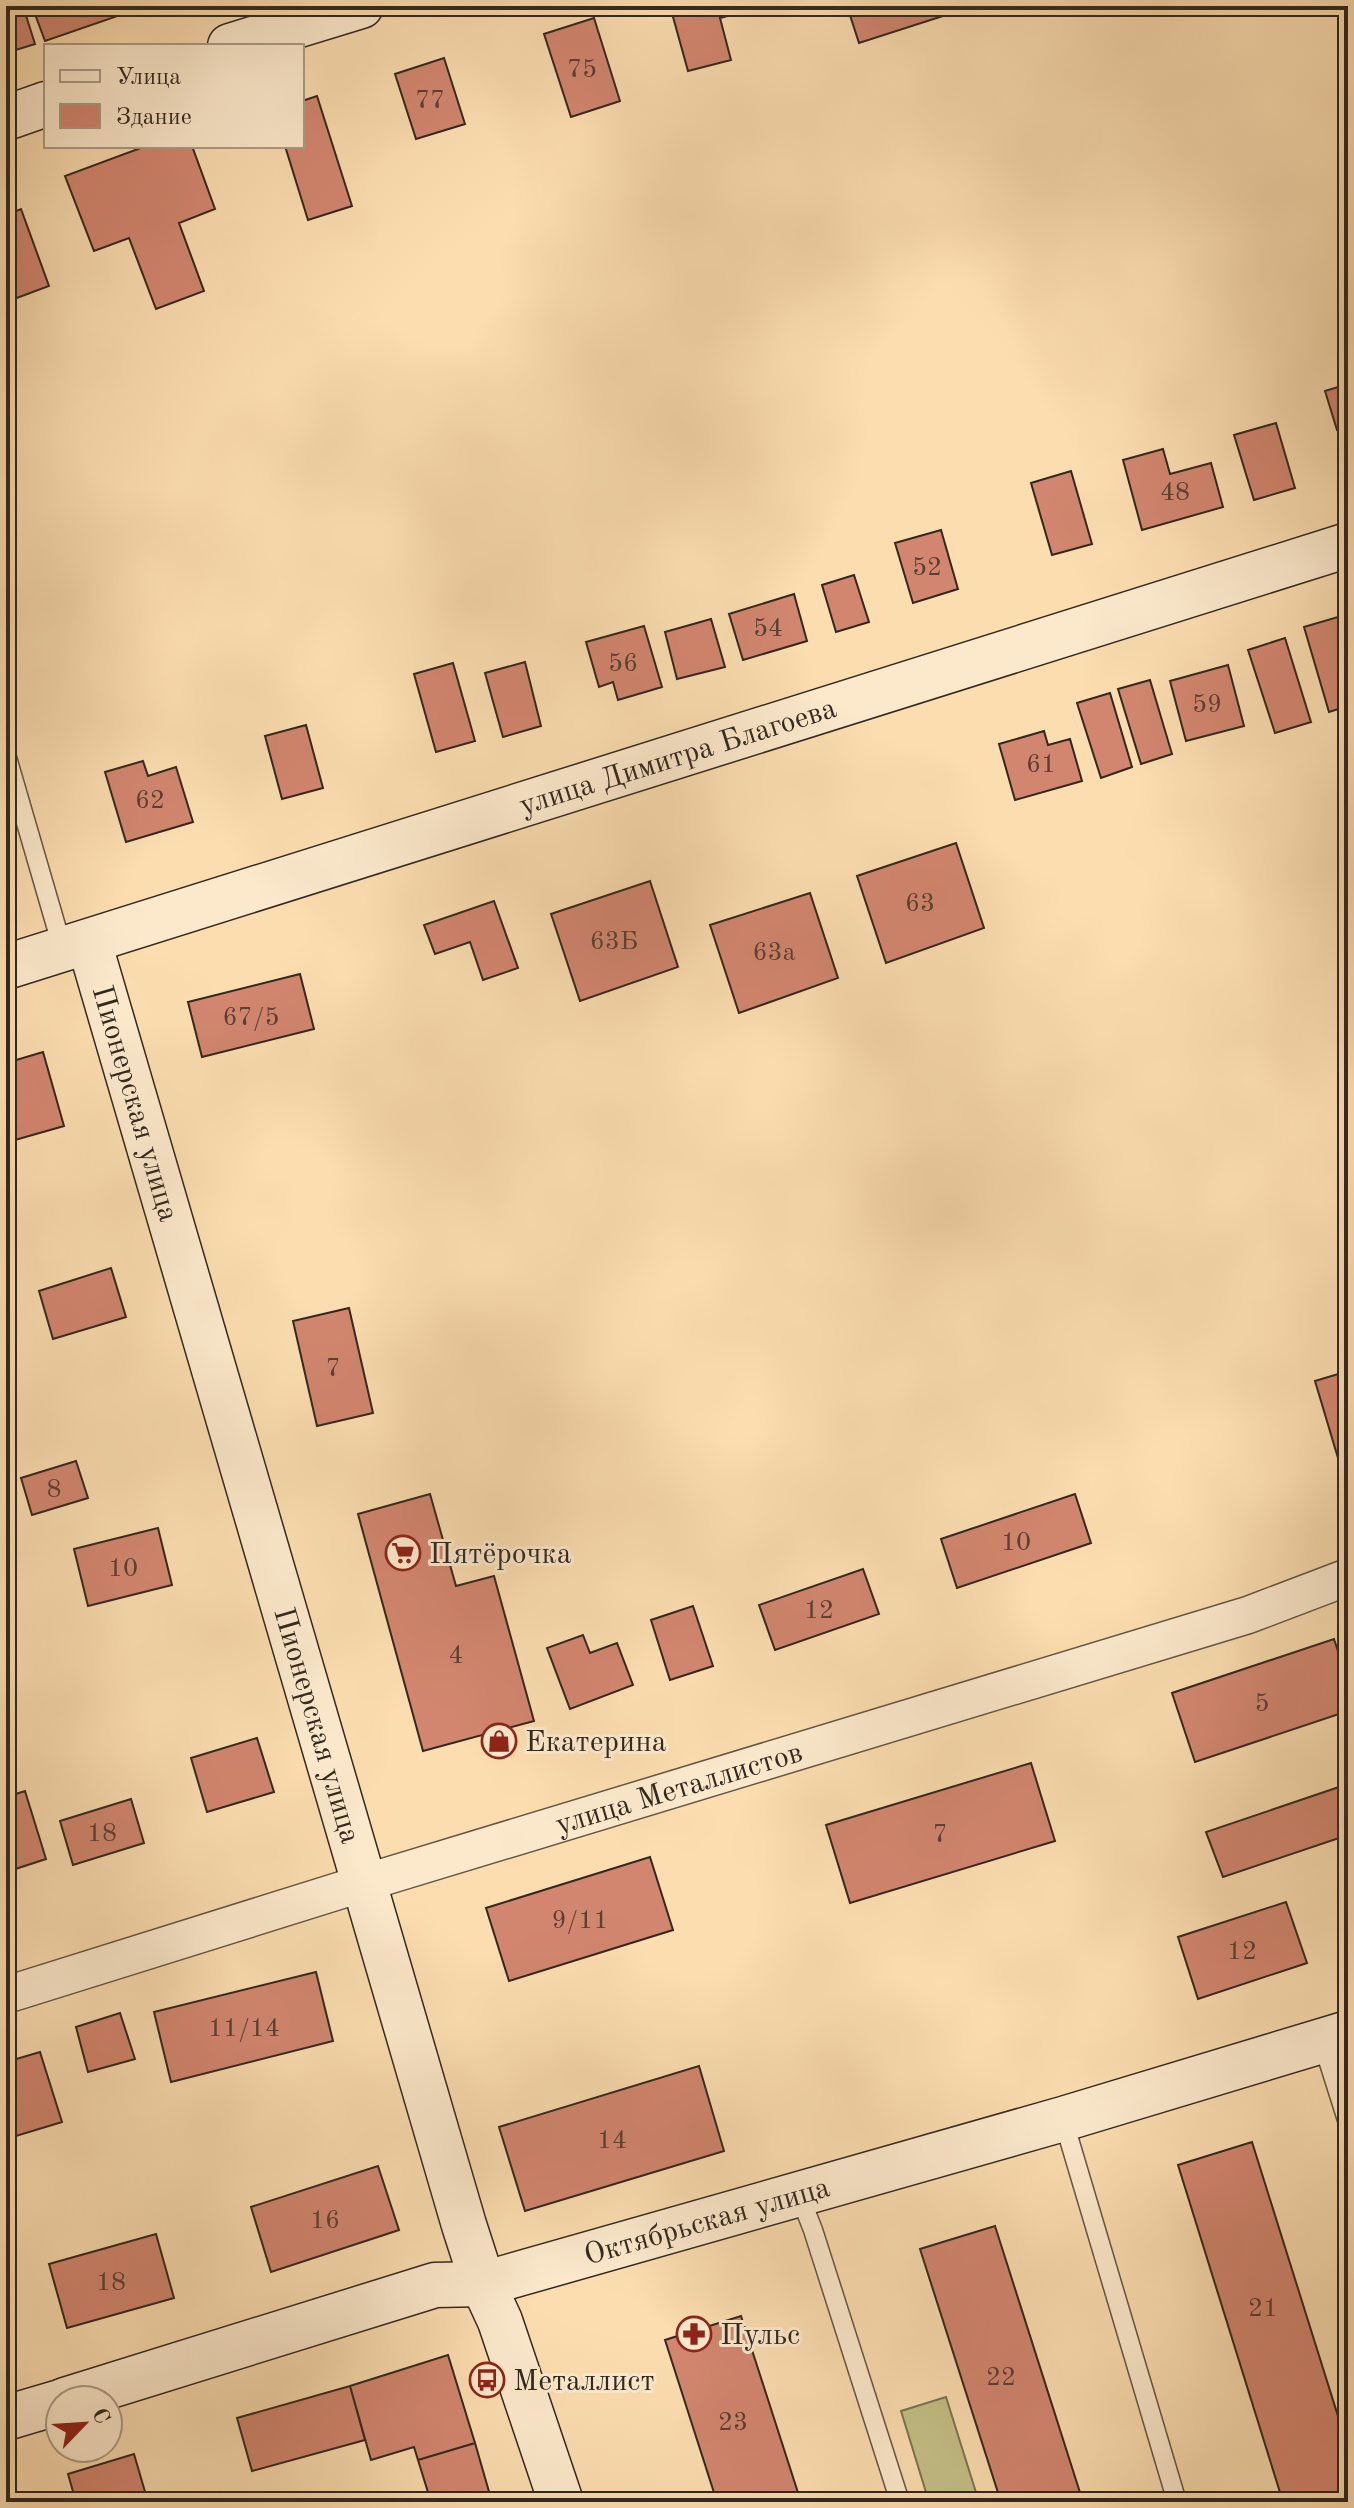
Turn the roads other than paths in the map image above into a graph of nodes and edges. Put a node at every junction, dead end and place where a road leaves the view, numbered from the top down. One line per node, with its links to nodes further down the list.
1 (361, 6): 2 (main road)
2 (237, 44)
3 (44, 105): 4 (main road)
4 (6, 118)
5 (1348, 545): 7 (main road, улица Димитра Благоева)
6 (6, 754): 7 (lane)
7 (76, 946): 8 (main road, улица Димитра Благоева); 10 (main road, Пионерская улица)
8 (6, 967)
9 (1348, 1577): 10 (street, улица Металлистов)
10 (364, 1883): 11 (street, улица Металлистов); 16 (main road, Пионерская улица)
11 (6, 1995)
12 (1335, 2037): 13 (main road, Октябрьская улица); 14 (lane)
13 (1063, 2119): 15 (main road, Октябрьская улица); 22 (lane)
14 (1348, 2123)
15 (799, 2194): 16 (main road, Октябрьская улица); 21 (lane)
16 (483, 2284): 17 (main road, Октябрьская улица); 20 (main road, Пионерская улица)
17 (117, 2384)
18 (44, 2406): 19 (main road, Октябрьская улица)
19 (6, 2418)
20 (561, 2502)
21 (900, 2502)
22 (1177, 2502)

